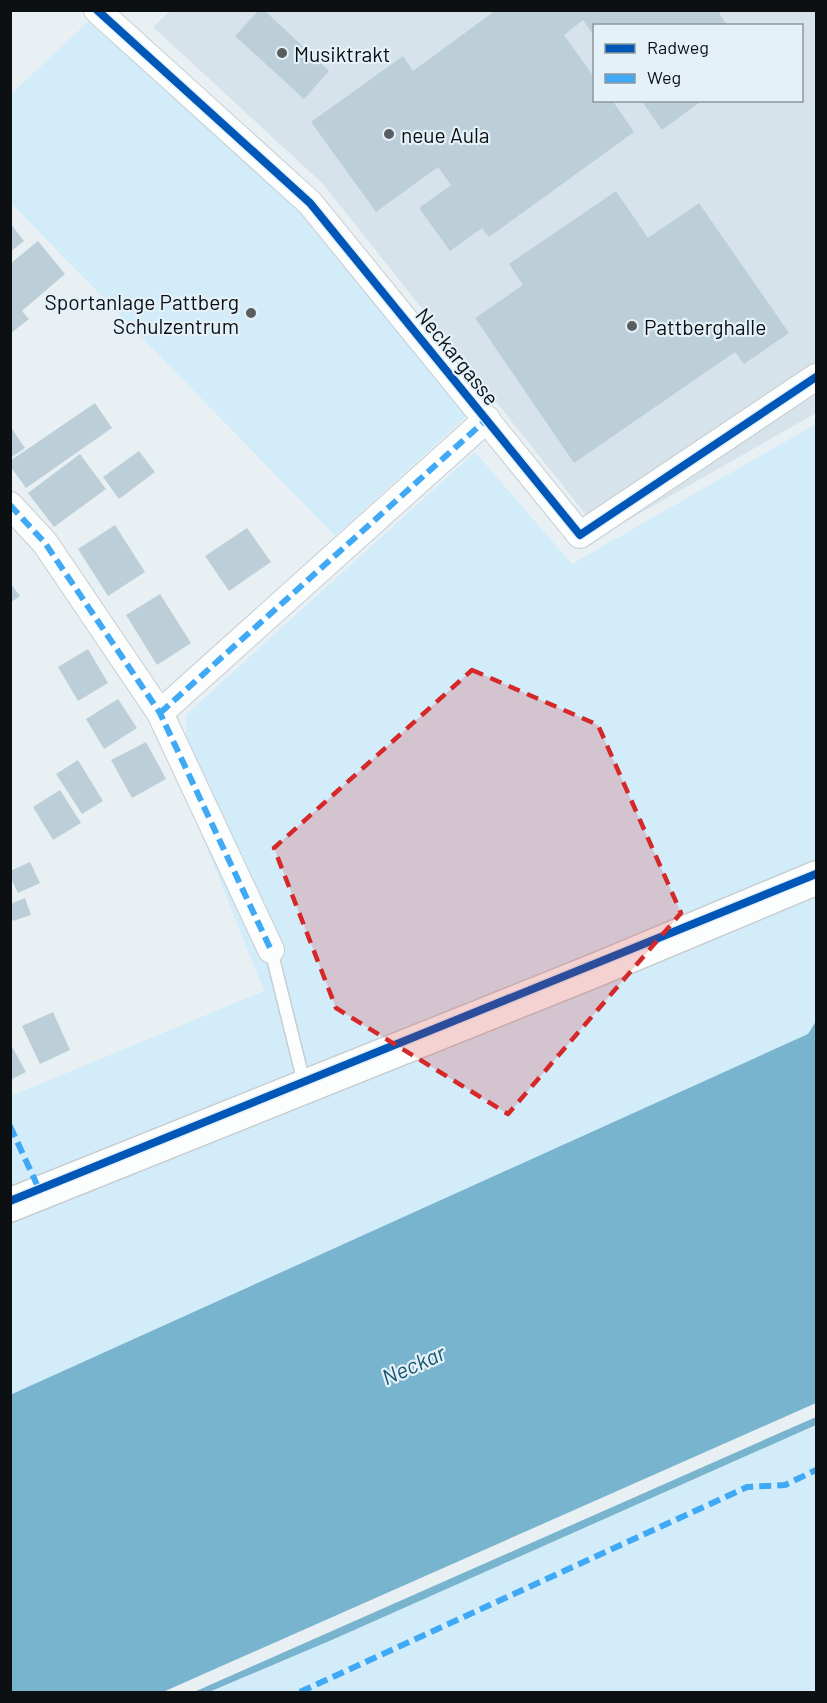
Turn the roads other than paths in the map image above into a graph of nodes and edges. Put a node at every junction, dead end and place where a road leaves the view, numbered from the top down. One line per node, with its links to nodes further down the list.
1 (97, 10): 3 (street, Neckargasse)
2 (816, 377): 3 (street, Neckargasse)
3 (487, 420): 5 (street, Neckargasse)
4 (10, 505): 5 (street)
5 (160, 713): 7 (street)
6 (816, 878): 10 (main road)
7 (271, 950): 9 (lane)
8 (379, 1052): 9 (lane)
9 (304, 1083): 10 (lane)
10 (11, 1202)

